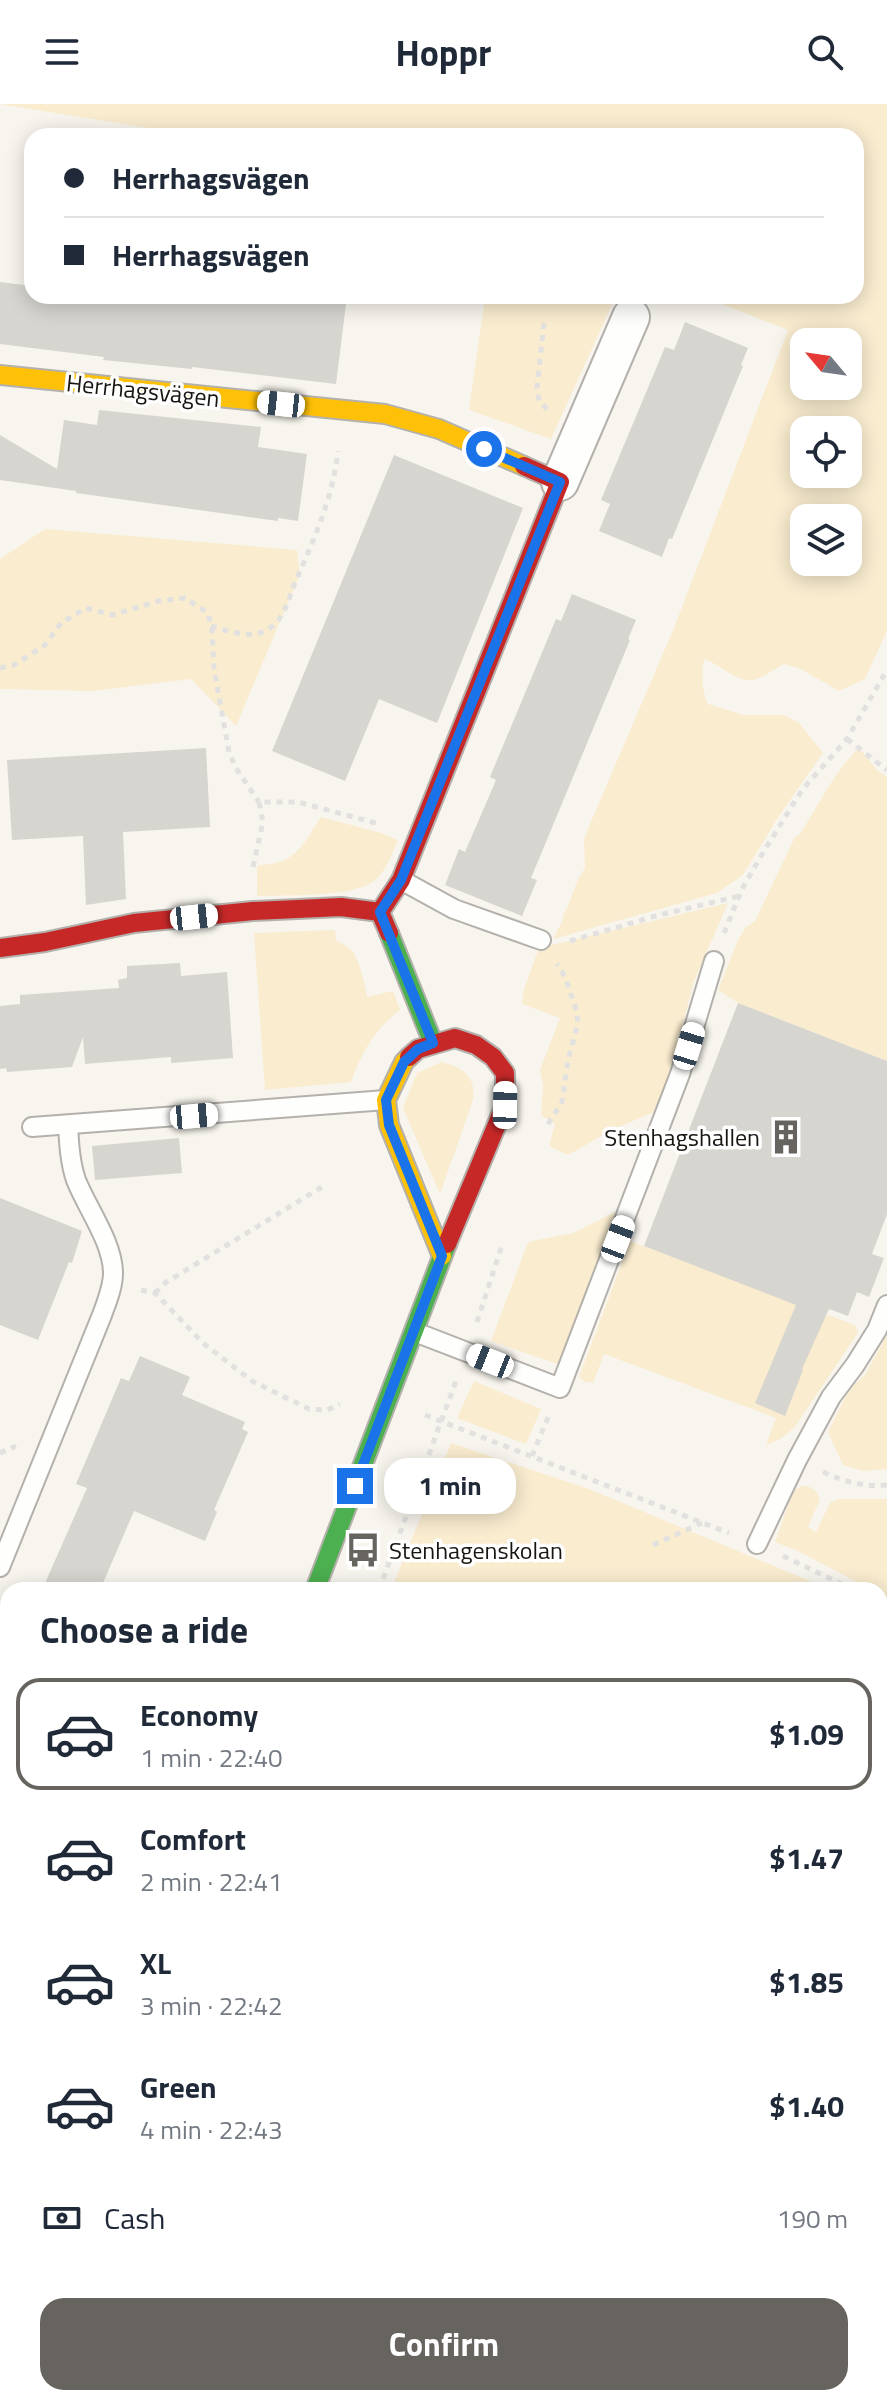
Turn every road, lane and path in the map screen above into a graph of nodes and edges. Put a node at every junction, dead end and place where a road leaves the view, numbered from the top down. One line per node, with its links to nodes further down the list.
1 (631, 317): 5 (street)
2 (544, 323): 5 (path)
3 (0, 375): 4 (street, Herrhagsvägen)
4 (343, 410): 6 (street, Herrhagsvägen); 7 (path)
5 (583, 429): 6 (street)
6 (560, 482): 13 (street)
7 (211, 626): 8 (path); 12 (path)
8 (0, 668)
9 (887, 670): 10 (path)
10 (847, 739): 11 (path); 16 (path)
11 (887, 770)
12 (259, 802): 13 (path); 14 (path)
13 (418, 836): 15 (street)
14 (256, 851)
15 (401, 880): 17 (street); 18 (lane)
16 (740, 896): 18 (path); 20 (path)
17 (380, 912): 19 (street); 21 (street)
18 (541, 940): 24 (path)
19 (0, 948)
20 (714, 961): 32 (lane)
21 (433, 1043): 22 (street); 27 (street)
22 (386, 1100): 23 (lane); 27 (street)
23 (68, 1125): 25 (lane); 28 (lane)
24 (547, 1125)
25 (32, 1127)
26 (322, 1187): 29 (path)
27 (442, 1256): 31 (street)
28 (112, 1284): 29 (path); 41 (lane)
29 (155, 1293): 33 (path)
30 (887, 1305): 36 (lane)
31 (415, 1332): 32 (lane); 33 (street)
32 (560, 1388): 35 (path)
33 (388, 1401): 34 (path); 42 (street)
34 (441, 1421): 35 (path); 43 (path)
35 (532, 1456): 38 (path)
36 (797, 1460): 37 (path); 39 (lane)
37 (887, 1485)
38 (703, 1522): 39 (path); 40 (path)
39 (757, 1544): 44 (path)
40 (653, 1545)
41 (0, 1567)
42 (318, 1582)
43 (382, 1582)
44 (837, 1582)

